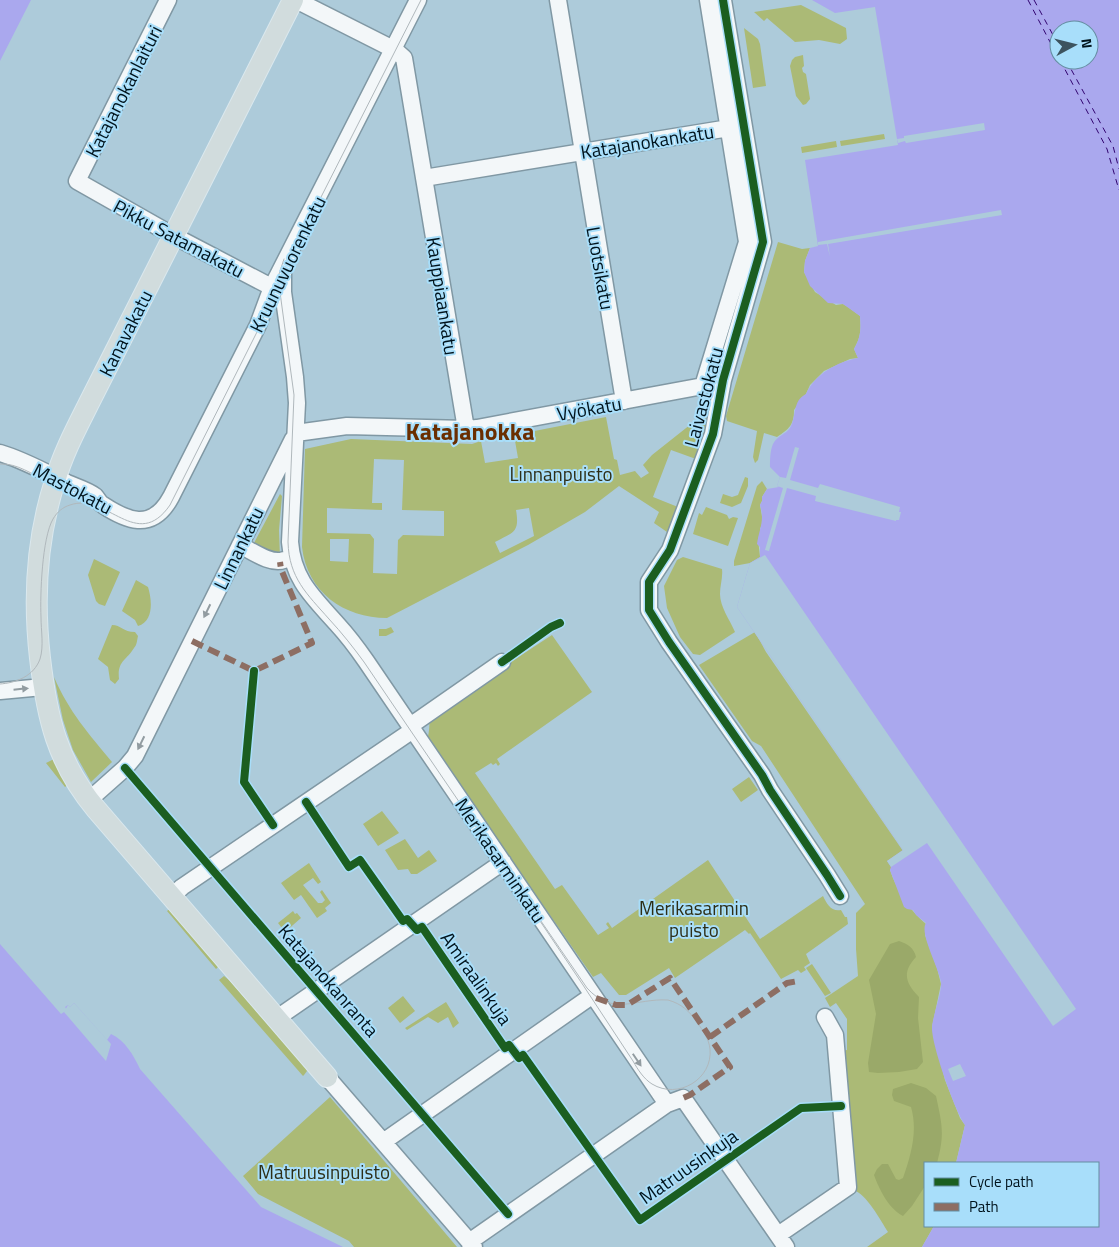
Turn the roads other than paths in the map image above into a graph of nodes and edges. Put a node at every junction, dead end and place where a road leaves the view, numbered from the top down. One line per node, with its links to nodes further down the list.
1 (168, 0): 11 (street, Katajanokanlaituri)
2 (294, 0): 7 (street); 12 (main road, Kanavakatu)
3 (418, 0): 7 (street, Kruunuvuorenkatu)
4 (558, 0): 9 (street, Luotsikatu)
5 (708, 0): 8 (street, Laivastokatu)
6 (723, 0): 29 (street, Laivastokatu)
7 (393, 49): 10 (street, Kauppiaankatu); 13 (street, Kruunuvuorenkatu)
8 (728, 128): 9 (street, Katajanokankatu); 14 (street, Laivastokatu)
9 (582, 152): 10 (street, Katajanokankatu); 15 (street, Luotsikatu)
10 (422, 171): 16 (street, Kauppiaankatu)
11 (77, 181): 12 (street, Pikku Satamakatu)
12 (174, 236): 13 (street, Pikku Satamakatu); 19 (main road, Kanavakatu)
13 (278, 290): 17 (street, Linnankatu); 20 (street, Kruunuvuorenkatu)
14 (703, 386): 15 (street, Vyökatu)
15 (624, 402): 16 (street, Vyökatu)
16 (466, 429): 17 (street, Vyökatu)
17 (296, 432): 21 (street, Linnankatu); 26 (street, Merikasarminkatu)
18 (0, 453): 19 (street, Mastokatu)
19 (56, 478): 20 (street, Mastokatu); 24 (main road, Kanavakatu)
20 (147, 519)
21 (240, 545): 22 (street); 27 (street, Linnankatu, one-way to 27)
22 (284, 560)
23 (502, 662): 26 (street)
24 (43, 687): 25 (street, one-way to 24); 27 (main road)
25 (0, 691)
26 (412, 728): 28 (street, Merikasarminkatu); 30 (street)
27 (89, 800): 30 (main road)
28 (503, 862): 31 (street, Merikasarminkatu); 33 (street)
29 (840, 896)
30 (171, 897): 33 (main road)
31 (594, 995): 35 (street, Merikasarminkatu, one-way to 35); 36 (street)
32 (825, 1017): 37 (street)
33 (277, 1018): 34 (main road)
34 (327, 1077): 36 (street)
35 (667, 1104): 37 (street); 38 (street)
36 (383, 1142): 38 (street)
37 (782, 1241)
38 (471, 1244)

